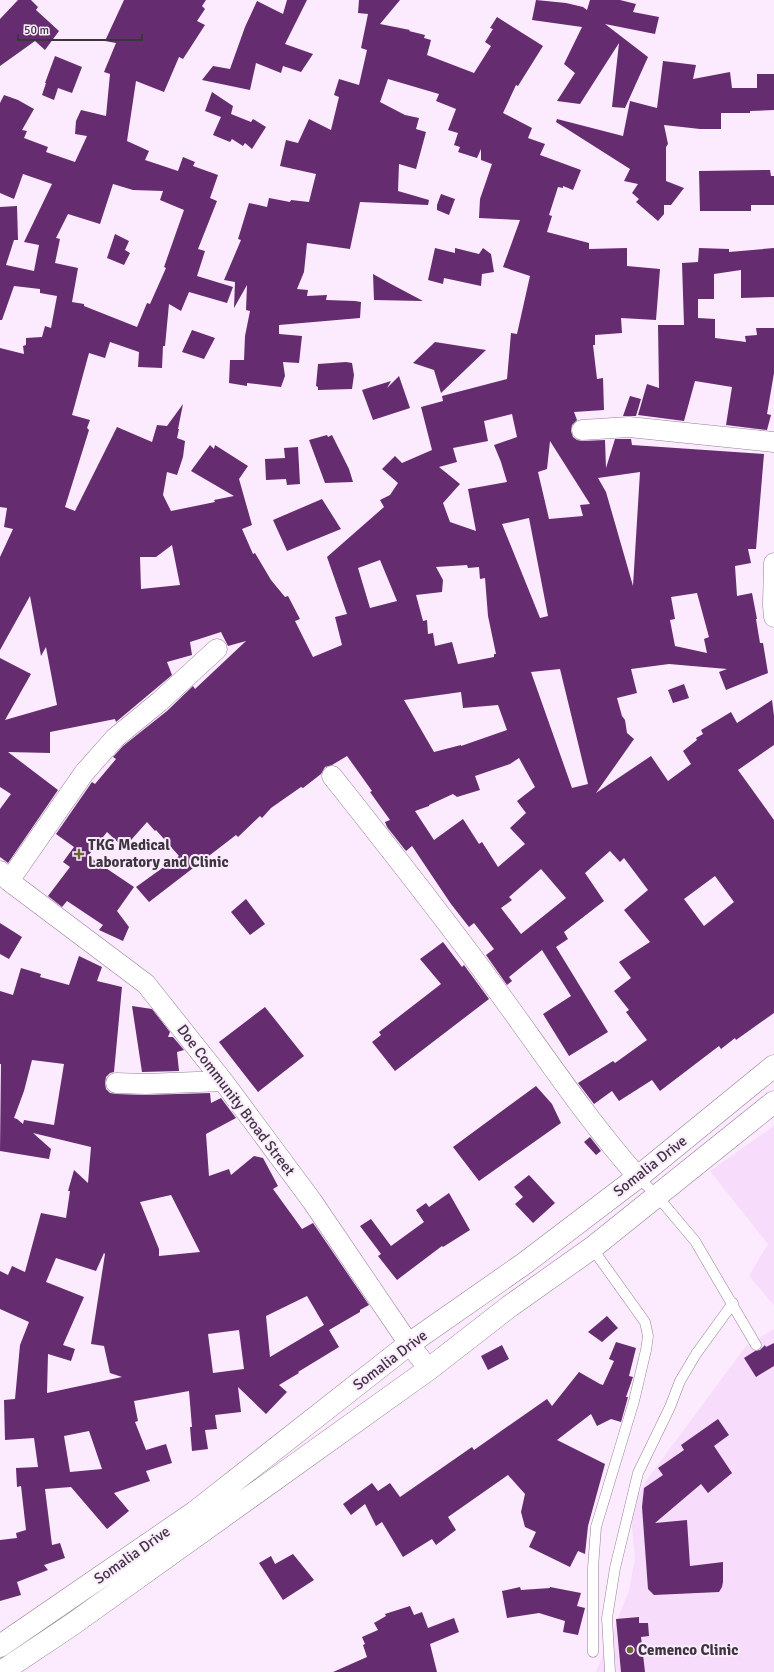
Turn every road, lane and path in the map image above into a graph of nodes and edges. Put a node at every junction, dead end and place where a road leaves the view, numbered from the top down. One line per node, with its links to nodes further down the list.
1 (582, 430): 2 (street)
2 (774, 442)
3 (774, 563): 4 (street)
4 (774, 617)
5 (217, 649): 7 (street)
6 (332, 776): 12 (street)
7 (5, 876): 9 (street, Doe Community Broad Street)
8 (774, 1066): 12 (main road, Somalia Drive)
9 (223, 1081): 10 (street); 16 (street, Doe Community Broad Street)
10 (116, 1082)
11 (774, 1102): 13 (main road, Somalia Drive)
12 (638, 1177): 13 (lane); 16 (main road, Somalia Drive)
13 (657, 1196): 14 (main road, Somalia Drive); 15 (lane)
14 (592, 1248): 18 (main road, Somalia Drive); 20 (lane)
15 (733, 1303): 17 (lane); 22 (lane)
16 (409, 1344): 18 (street, Doe Community Broad Street); 19 (main road, Somalia Drive)
17 (756, 1344)
18 (429, 1369): 21 (main road, Somalia Drive)
19 (0, 1646)
20 (593, 1652)
21 (1, 1672)
22 (610, 1672)

